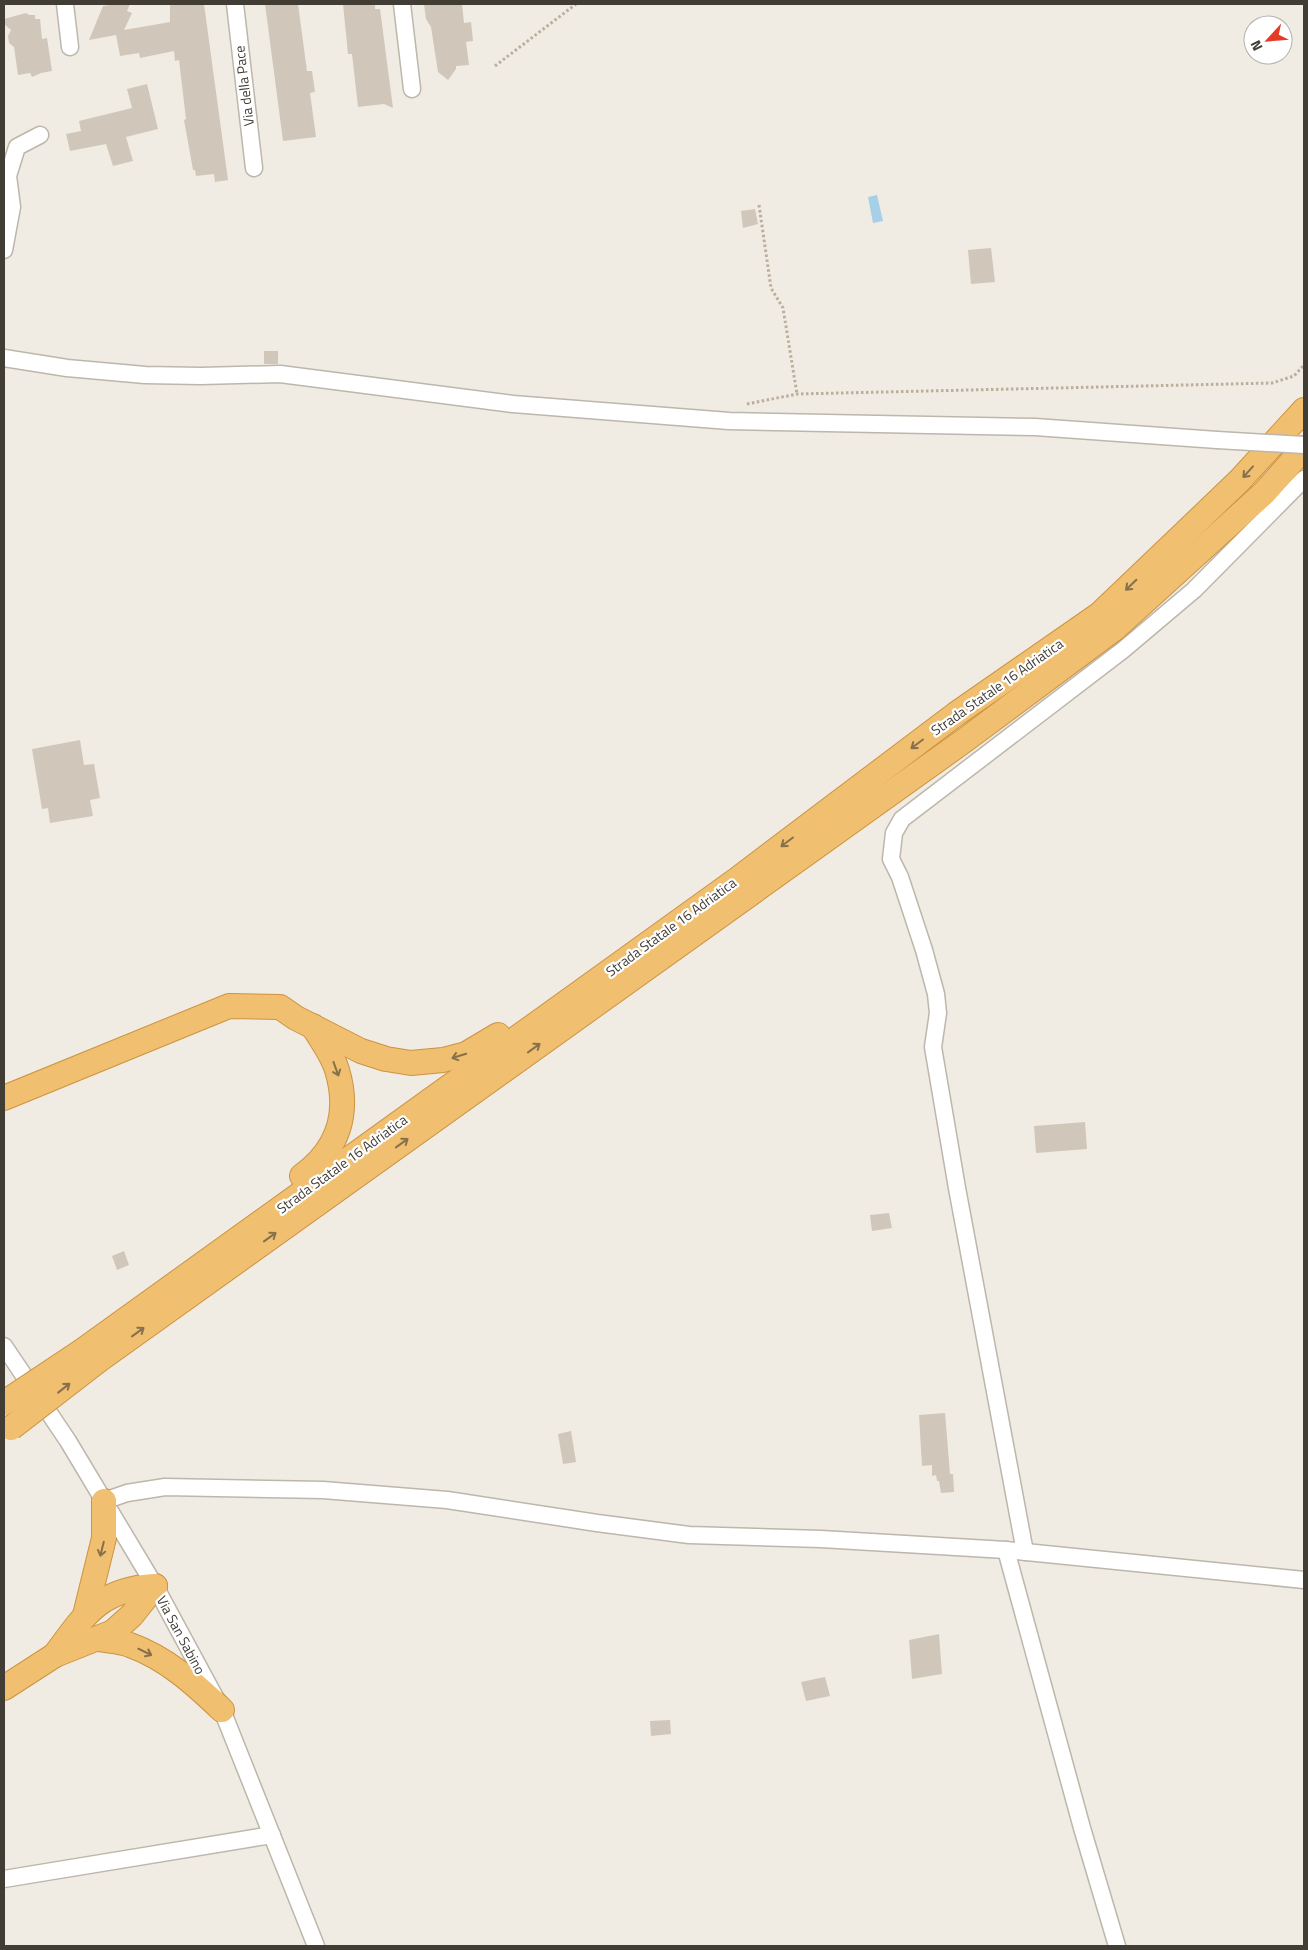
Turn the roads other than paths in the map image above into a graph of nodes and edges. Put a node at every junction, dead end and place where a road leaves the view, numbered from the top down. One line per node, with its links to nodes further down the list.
1 (65, 4): 4 (street)
2 (235, 4): 7 (street, Via della Pace)
3 (402, 4): 5 (street)
4 (70, 47)
5 (412, 89)
6 (40, 135): 8 (street)
7 (254, 168)
8 (4, 250)
9 (4, 358): 11 (street, bridge)
10 (1304, 410): 13 (highway, Strada Statale 16 Adriatica, one-way to 13)
11 (1304, 446): 17 (highway, Strada Statale 16 Adriatica, one-way to 11)
12 (1304, 479): 22 (street)
13 (735, 881): 14 (highway, one-way to 14); 17 (highway, Strada Statale 16 Adriatica)
14 (313, 1026): 15 (highway); 17 (highway, one-way to 17)
15 (4, 1098)
16 (4, 1346): 20 (street, Via San Sabino)
17 (93, 1350): 18 (highway, Strada Statale 16 Adriatica, bridge); 19 (highway, Strada Statale 16 Adriatica, one-way to 17, bridge)
18 (4, 1403)
19 (6, 1433)
20 (104, 1501): 21 (street); 24 (street, Via San Sabino); 25 (highway, one-way to 25)
21 (1006, 1550): 22 (street); 33 (street)
22 (1025, 1552): 23 (street)
23 (1304, 1580)
24 (155, 1586): 25 (highway); 26 (highway); 29 (street, Via San Sabino)
25 (84, 1615): 27 (highway)
26 (99, 1639): 27 (highway); 29 (highway, one-way to 29)
27 (55, 1655): 28 (highway)
28 (4, 1688)
29 (222, 1710): 30 (street, Via San Sabino)
30 (272, 1835): 31 (street); 32 (street, Via San Sabino)
31 (4, 1879)
32 (316, 1946)
33 (1117, 1946)

